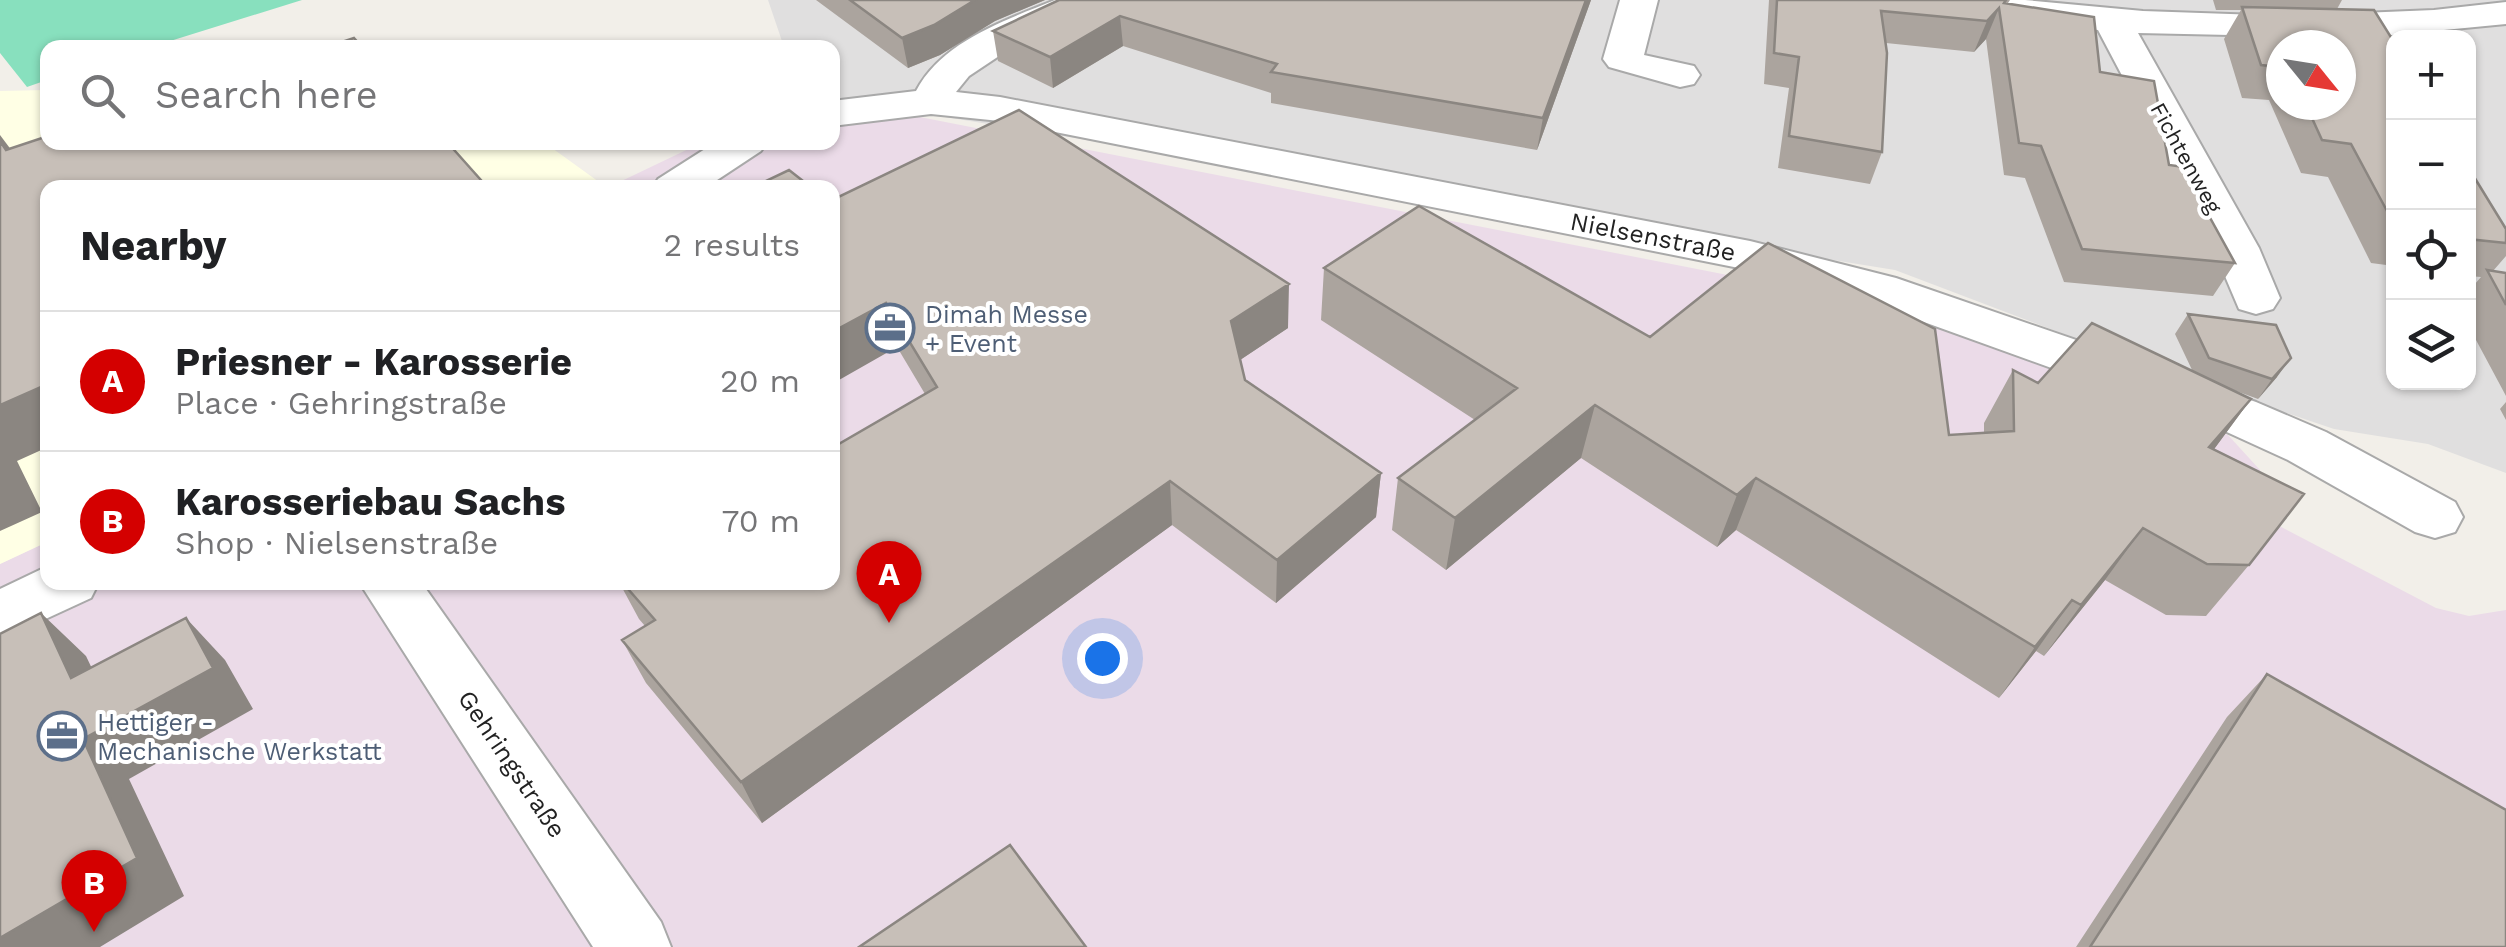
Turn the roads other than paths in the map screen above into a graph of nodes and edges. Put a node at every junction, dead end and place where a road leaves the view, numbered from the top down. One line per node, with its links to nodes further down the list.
1 (1087, 0): 7 (street)
2 (1639, 0): 6 (street)
3 (1926, 0): 5 (street)
4 (2504, 15): 5 (street)
5 (2112, 20): 11 (street, Fichtenweg)
6 (1680, 75)
7 (931, 102): 8 (street, Nielsenstraße); 12 (street, Nielsenstraße)
8 (840, 113)
9 (733, 150): 10 (street)
10 (687, 180)
11 (2256, 298)
12 (2436, 517)
13 (54, 590): 15 (street)
14 (393, 590): 16 (street, Gehringstraße)
15 (0, 616)
16 (635, 947)

